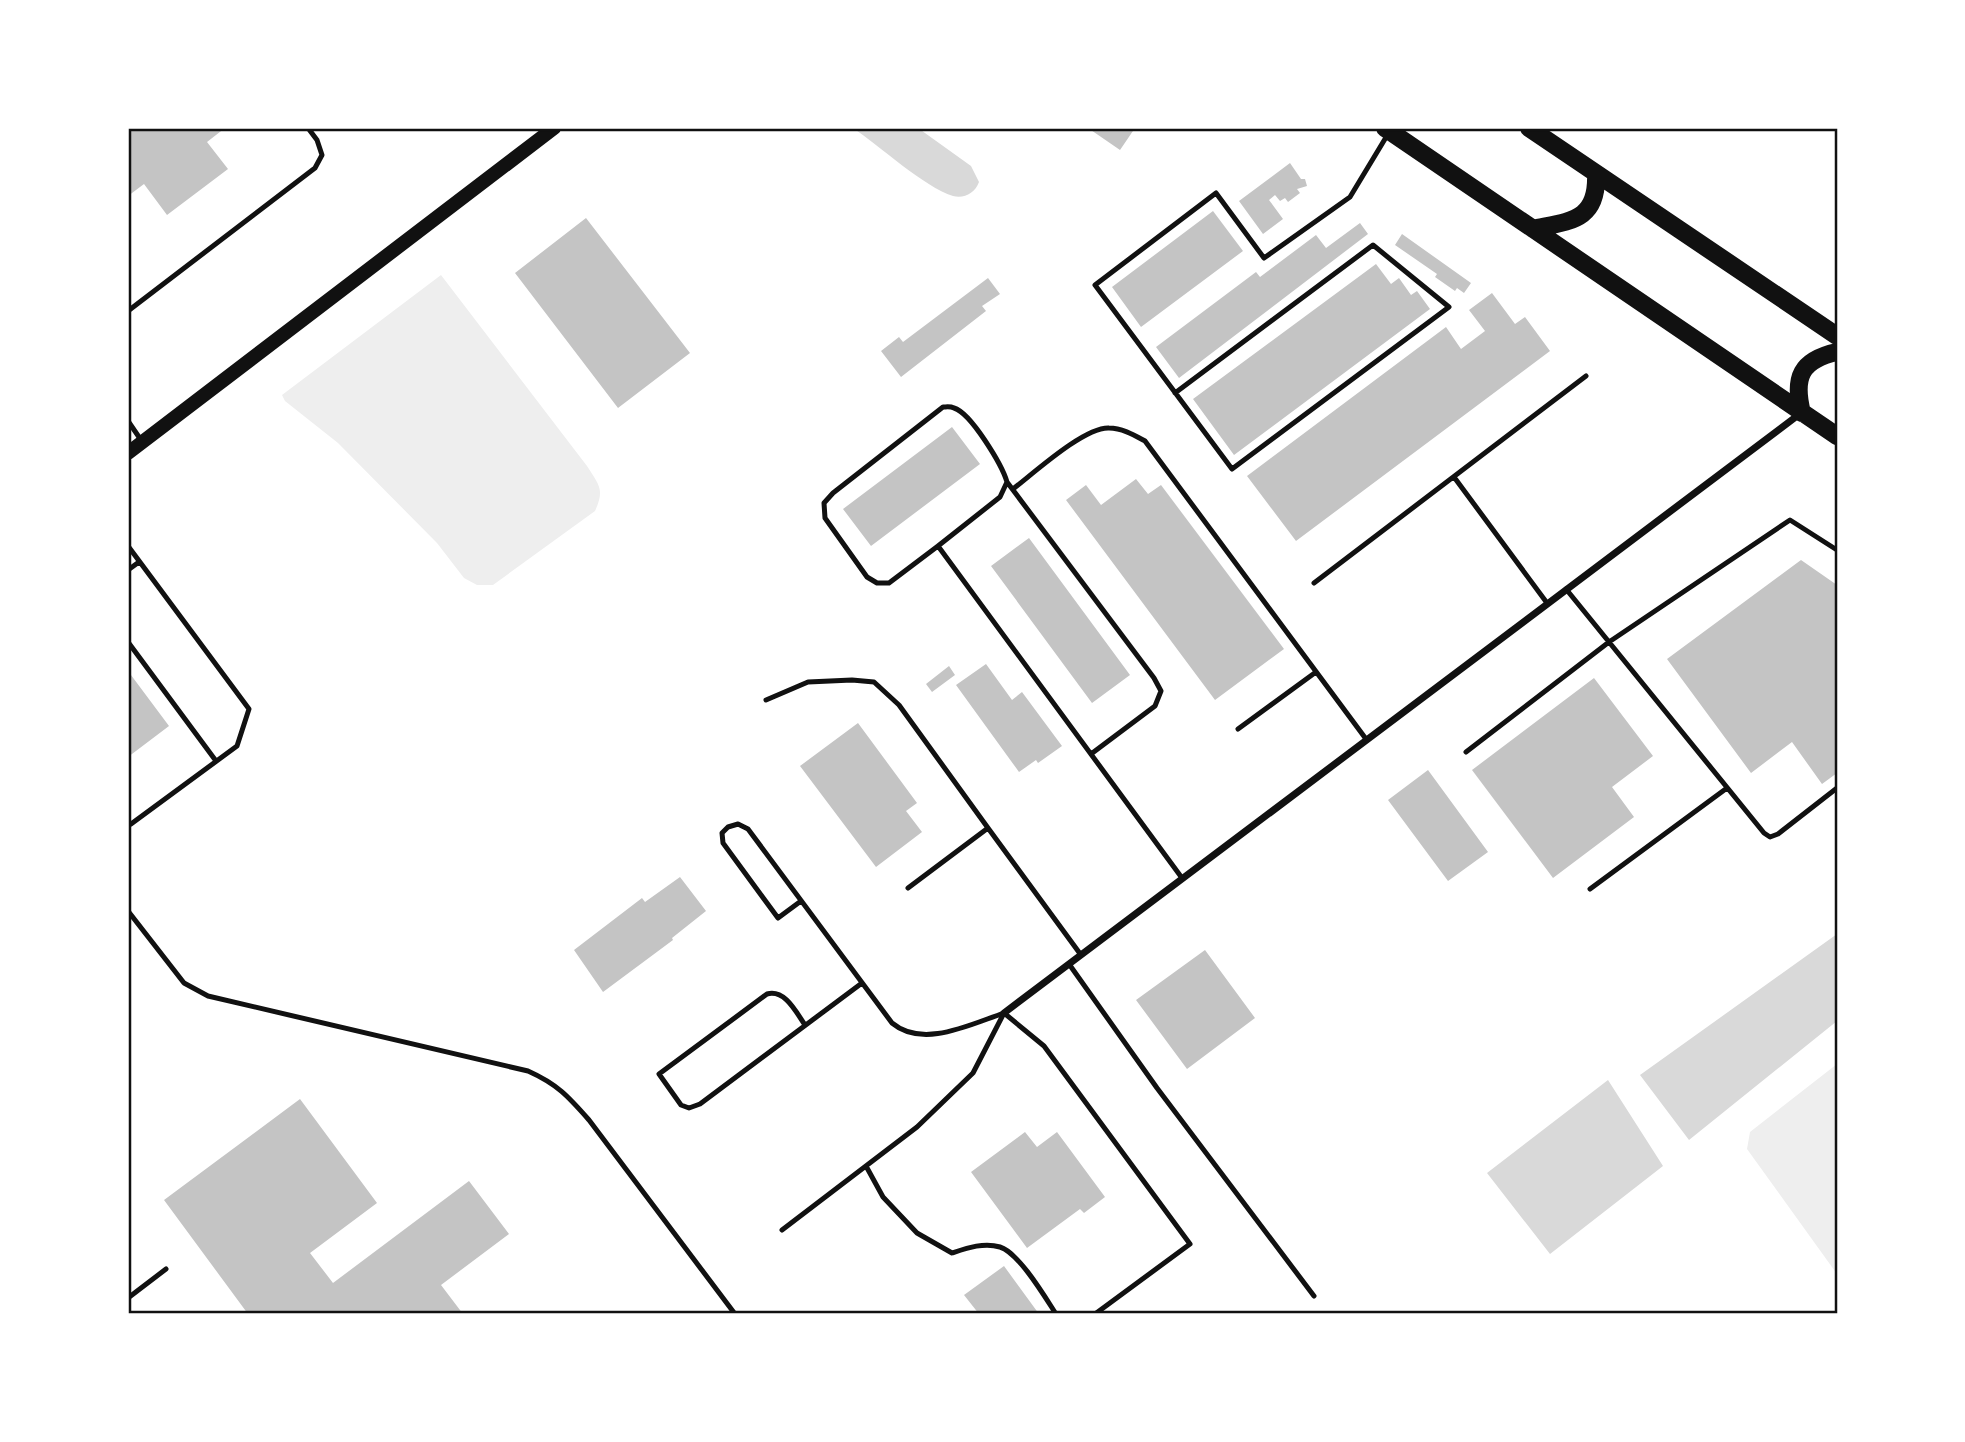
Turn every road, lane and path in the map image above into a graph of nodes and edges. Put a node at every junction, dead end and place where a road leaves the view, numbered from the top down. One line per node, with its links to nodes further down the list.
1 (309, 128): 7 (lane)
2 (1529, 128): 5 (main road)
3 (549, 129): 15 (main road)
4 (1387, 129): 6 (main road); 11 (lane)
5 (1596, 174): 6 (main road); 8 (main road)
6 (1533, 229): 12 (main road)
7 (128, 310)
8 (1837, 336)
9 (1837, 352): 12 (main road)
10 (1586, 376): 17 (lane)
11 (1175, 393): 11 (lane)
12 (1802, 413): 14 (main road); 26 (street)
13 (128, 421): 15 (lane)
14 (1837, 436)
15 (142, 442): 16 (main road)
16 (128, 453)
17 (1454, 477): 25 (lane); 27 (lane)
18 (1007, 482): 19 (lane); 21 (lane); 21 (lane)
19 (1013, 489): 30 (lane); 35 (lane)
20 (128, 546): 23 (lane)
21 (938, 546): 35 (lane)
22 (1837, 551): 29 (lane)
23 (139, 562): 24 (lane); 36 (lane)
24 (128, 570)
25 (1314, 583)
26 (1566, 589): 27 (street); 29 (lane)
27 (1547, 603): 33 (street)
28 (128, 642): 36 (lane)
29 (1609, 642): 34 (lane); 37 (lane)
30 (1316, 672): 32 (lane); 33 (lane)
31 (766, 700): 40 (lane)
32 (1238, 729)
33 (1366, 739): 41 (street)
34 (1466, 752)
35 (1091, 754): 41 (lane)
36 (216, 761): 39 (lane)
37 (1727, 788): 38 (lane); 43 (lane)
38 (1837, 788)
39 (131, 824)
40 (988, 828): 42 (lane); 46 (lane)
41 (1182, 878): 46 (street)
42 (908, 888)
43 (1590, 889)
44 (801, 901): 44 (lane); 48 (lane)
45 (128, 911): 56 (lane)
46 (1081, 955): 47 (street)
47 (1069, 964): 49 (street); 54 (lane)
48 (862, 984): 49 (lane); 50 (lane)
49 (1004, 1013): 51 (lane); 58 (lane)
50 (806, 1026): 50 (lane)
51 (866, 1166): 52 (lane); 57 (lane)
52 (782, 1230)
53 (166, 1269): 55 (lane)
54 (1314, 1296)
55 (128, 1297)
56 (735, 1314)
57 (1056, 1314)
58 (1095, 1314)

